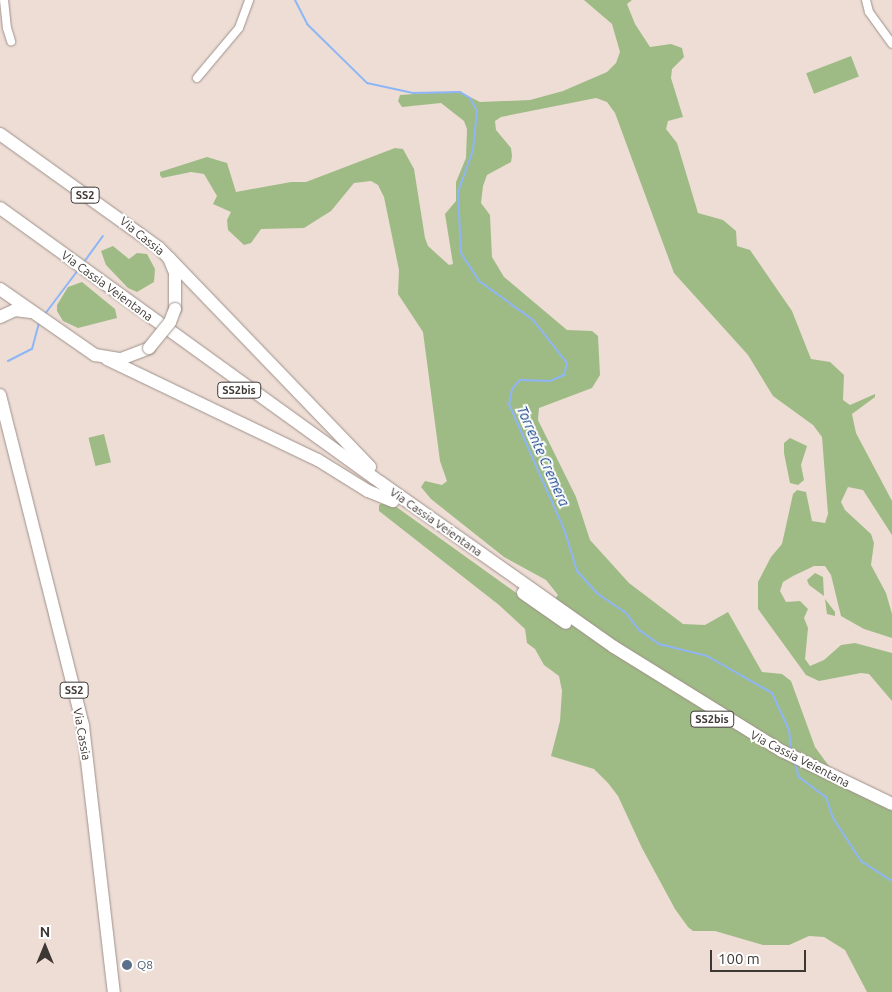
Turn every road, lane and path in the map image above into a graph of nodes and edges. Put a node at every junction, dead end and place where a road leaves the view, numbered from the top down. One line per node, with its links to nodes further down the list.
1 (4, 0): 4 (street)
2 (249, 0): 6 (street)
3 (866, 0): 5 (street)
4 (11, 41)
5 (892, 44)
6 (197, 78)
7 (0, 134): 10 (main road, Via Cassia / SS2)
8 (0, 208): 11 (main road, Via Cassia Veientana / SS2bis)
9 (0, 218): 11 (main road, Via Cassia Veientana / SS2bis)
10 (169, 258): 16 (main road, Via Cassia, bridge); 19 (main road)
11 (74, 267): 12 (main road, Via Cassia Veientana / SS2bis)
12 (87, 275): 18 (main road, Via Cassia Veientana / SS2bis); 19 (main road, Via Cassia Veientana / SS2bis)
13 (0, 289): 14 (main road)
14 (40, 316): 15 (main road); 16 (main road)
15 (0, 317)
16 (107, 359): 18 (main road)
17 (0, 395): 23 (main road, Via Cassia / SS2)
18 (393, 501): 20 (main road, Via Cassia Veientana / SS2bis)
19 (425, 514): 20 (main road, Via Cassia Veientana / SS2bis)
20 (545, 603): 21 (main road, Via Cassia Veientana / SS2bis); 22 (main road, Via Cassia Veientana / SS2bis)
21 (892, 804)
22 (892, 812)
23 (114, 992)

